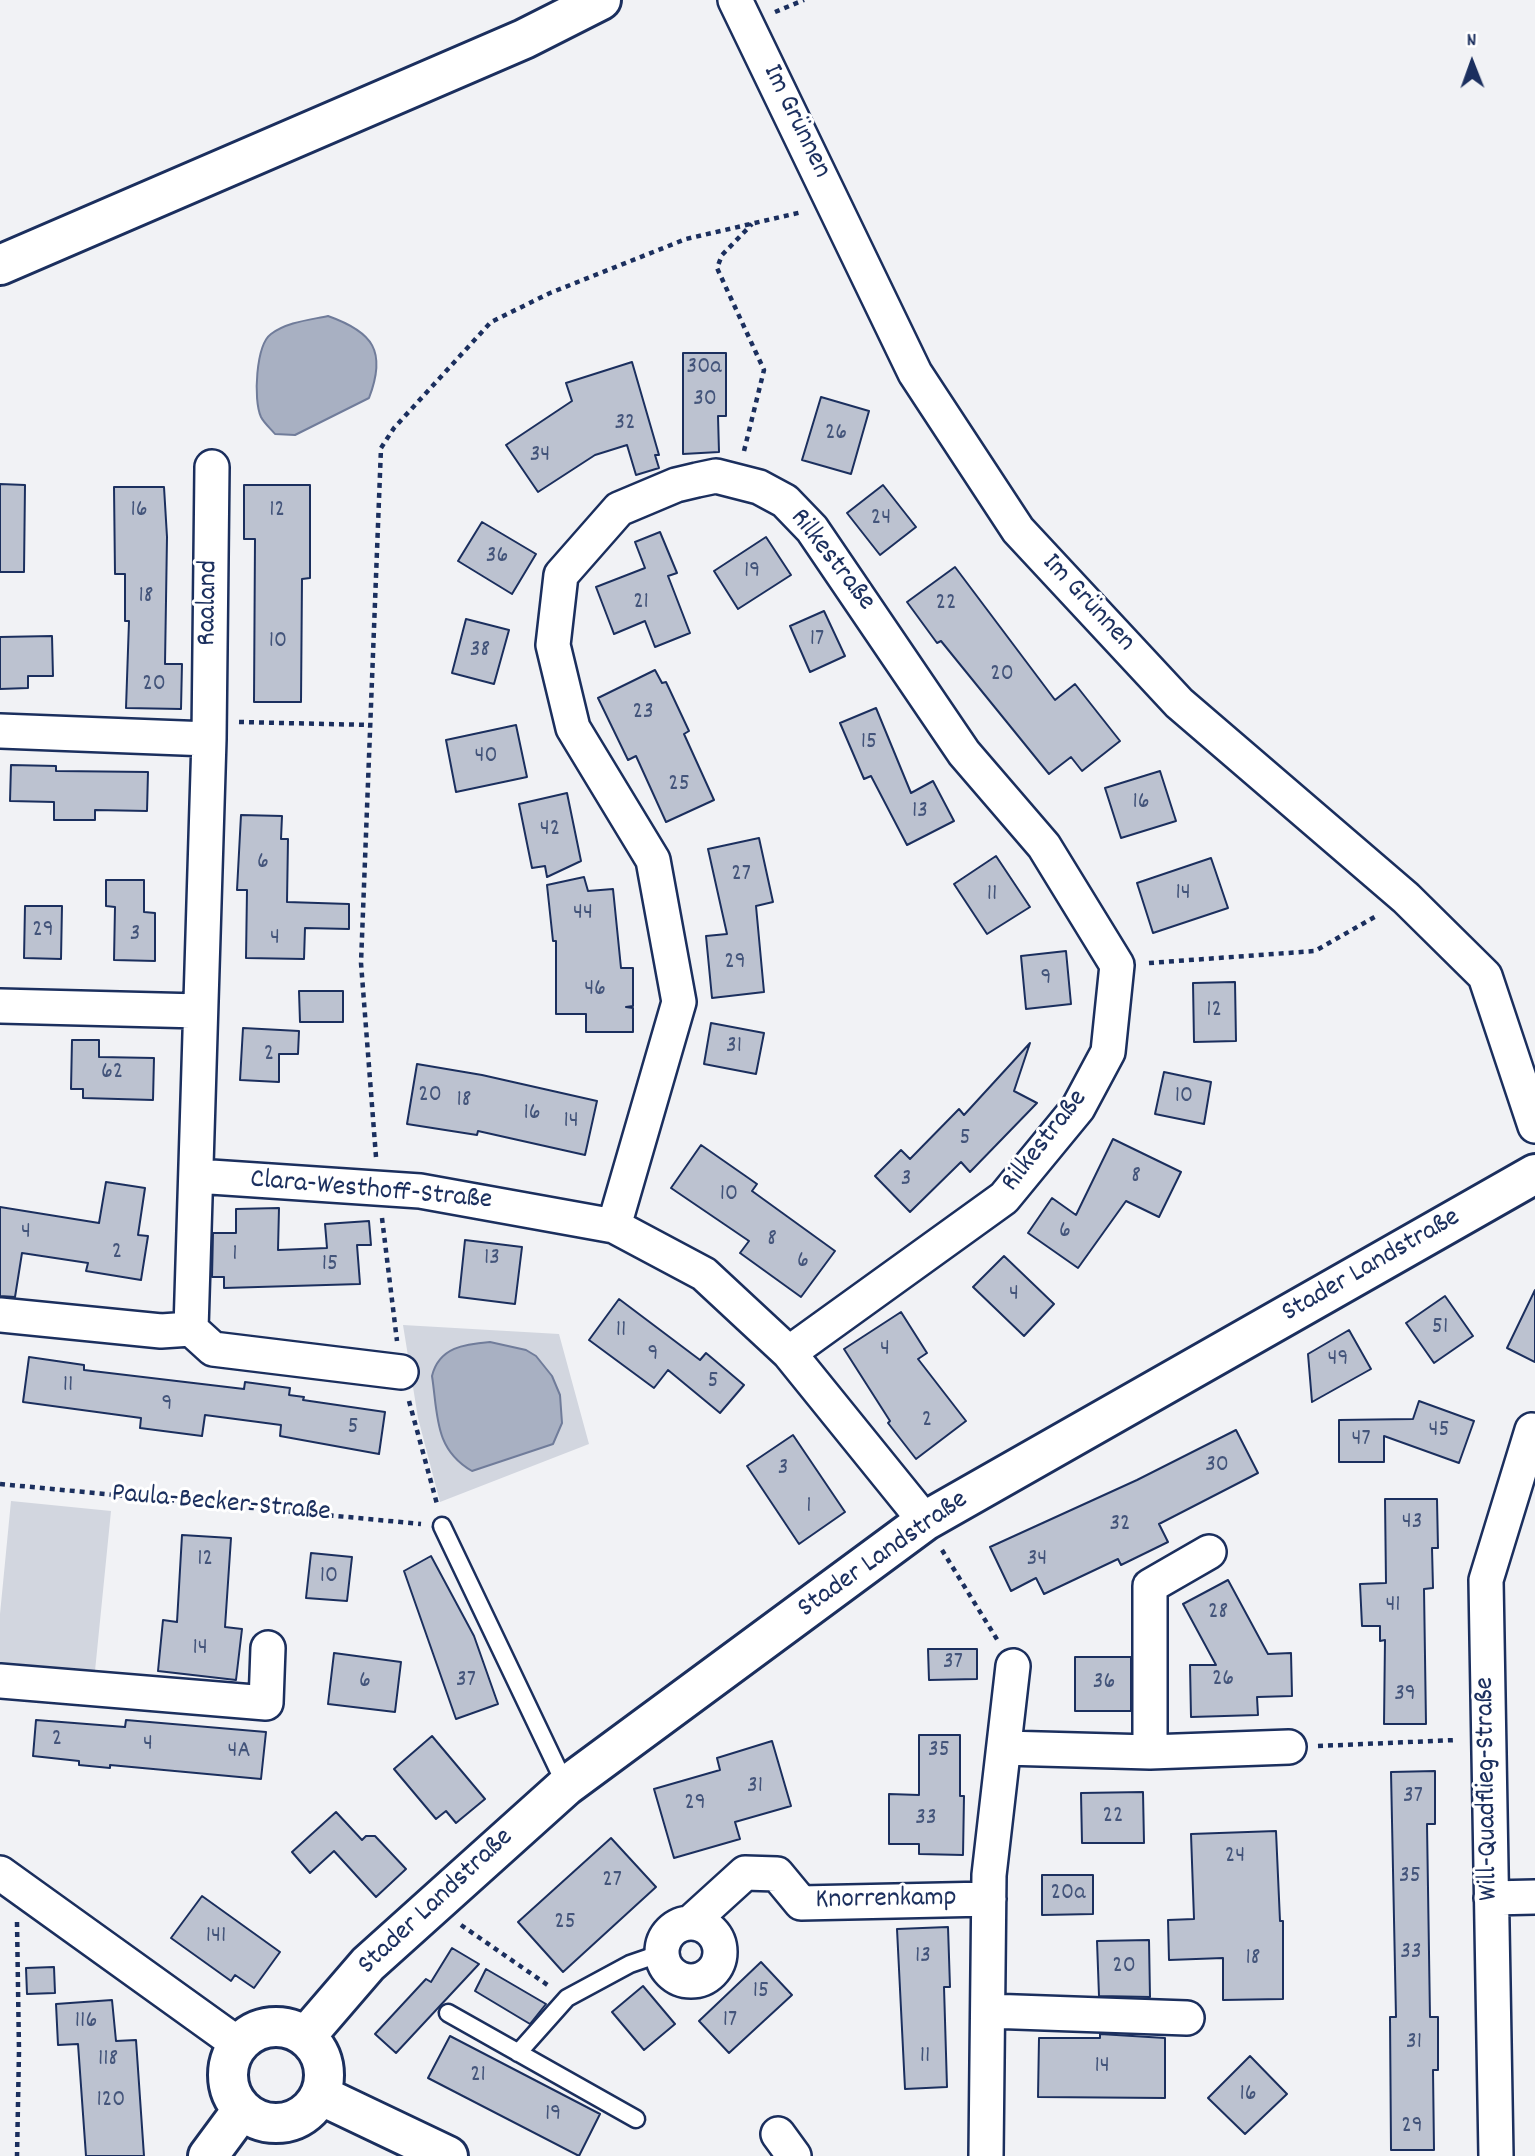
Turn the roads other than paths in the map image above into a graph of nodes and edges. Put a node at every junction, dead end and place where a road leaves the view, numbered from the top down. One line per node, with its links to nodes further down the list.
1 (601, 0): 3 (street)
2 (735, 0): 9 (street, Im Grünnen)
3 (0, 265)
4 (212, 467): 5 (street, Raaland)
5 (209, 730): 6 (street); 8 (street, Raaland)
6 (0, 731)
7 (0, 1006): 8 (street)
8 (200, 1011): 11 (street, Raaland)
9 (1535, 1126)
10 (1535, 1174): 18 (street, Stader Landstraße)
11 (196, 1177): 12 (street, Clara-Westhoff-Straße); 14 (street, Raaland)
12 (614, 1226): 15 (street, Clara-Westhoff-Straße); 15 (street, Rilkestraße)
13 (0, 1315): 14 (street)
14 (191, 1329): 16 (street)
15 (789, 1353): 18 (street, Clara-Westhoff-Straße)
16 (401, 1373)
17 (1532, 1430): 30 (street, Will-Quadflieg-Straße)
18 (925, 1521): 27 (street, Stader Landstraße)
19 (442, 1526): 27 (lane)
20 (1209, 1552): 26 (street)
21 (268, 1648): 23 (street)
22 (1013, 1666): 25 (street, Knorrenkamp)
23 (0, 1681)
24 (1289, 1747): 26 (street)
25 (1004, 1748): 26 (street); 31 (street, Knorrenkamp)
26 (1150, 1752)
27 (566, 1786): 37 (street, Stader Landstraße)
28 (8, 1879): 38 (street)
29 (1535, 1897): 30 (street)
30 (1491, 1898): 46 (street, Will-Quadflieg-Straße)
31 (989, 1899): 32 (street, Knorrenkamp); 34 (street, Knorrenkamp)
32 (690, 1923): 33 (street, Knorrenkamp); 33 (street)
33 (662, 1953): 39 (lane)
34 (988, 2011): 36 (street); 45 (street, Knorrenkamp)
35 (448, 2013): 39 (lane)
36 (1187, 2018)
37 (306, 2036): 38 (street); 40 (street)
38 (238, 2044): 41 (street)
39 (518, 2053): 42 (lane)
40 (320, 2095): 41 (street); 44 (street)
41 (242, 2110): 43 (street)
42 (636, 2119)
43 (208, 2156)
44 (448, 2156)
45 (986, 2156)
46 (1496, 2156)

